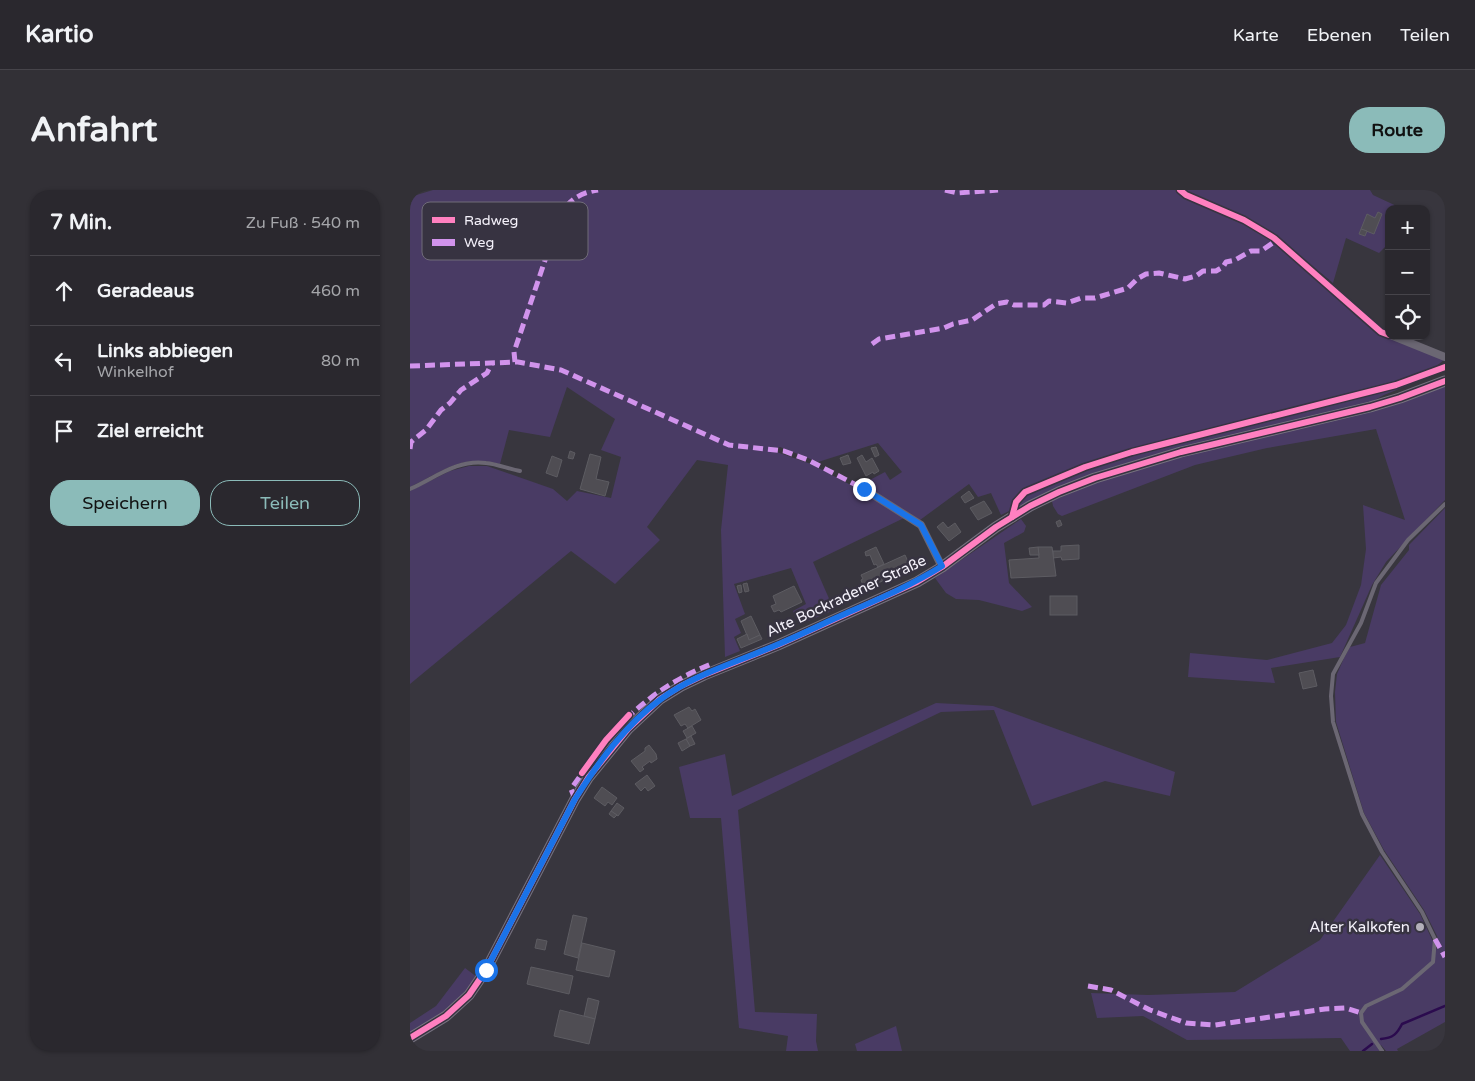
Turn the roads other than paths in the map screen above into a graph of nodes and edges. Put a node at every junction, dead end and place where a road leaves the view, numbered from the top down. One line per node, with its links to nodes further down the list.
1 (1180, 190): 2 (street)
2 (1385, 334)
3 (1403, 340): 4 (street)
4 (1445, 357)
5 (1445, 380): 10 (street, Alte Bockradener Straße)
6 (520, 471): 7 (lane)
7 (410, 489)
8 (864, 489): 10 (street)
9 (1445, 504): 12 (lane)
10 (942, 566): 11 (street, Alte Bockradener Straße)
11 (410, 1038)
12 (1382, 1051)

